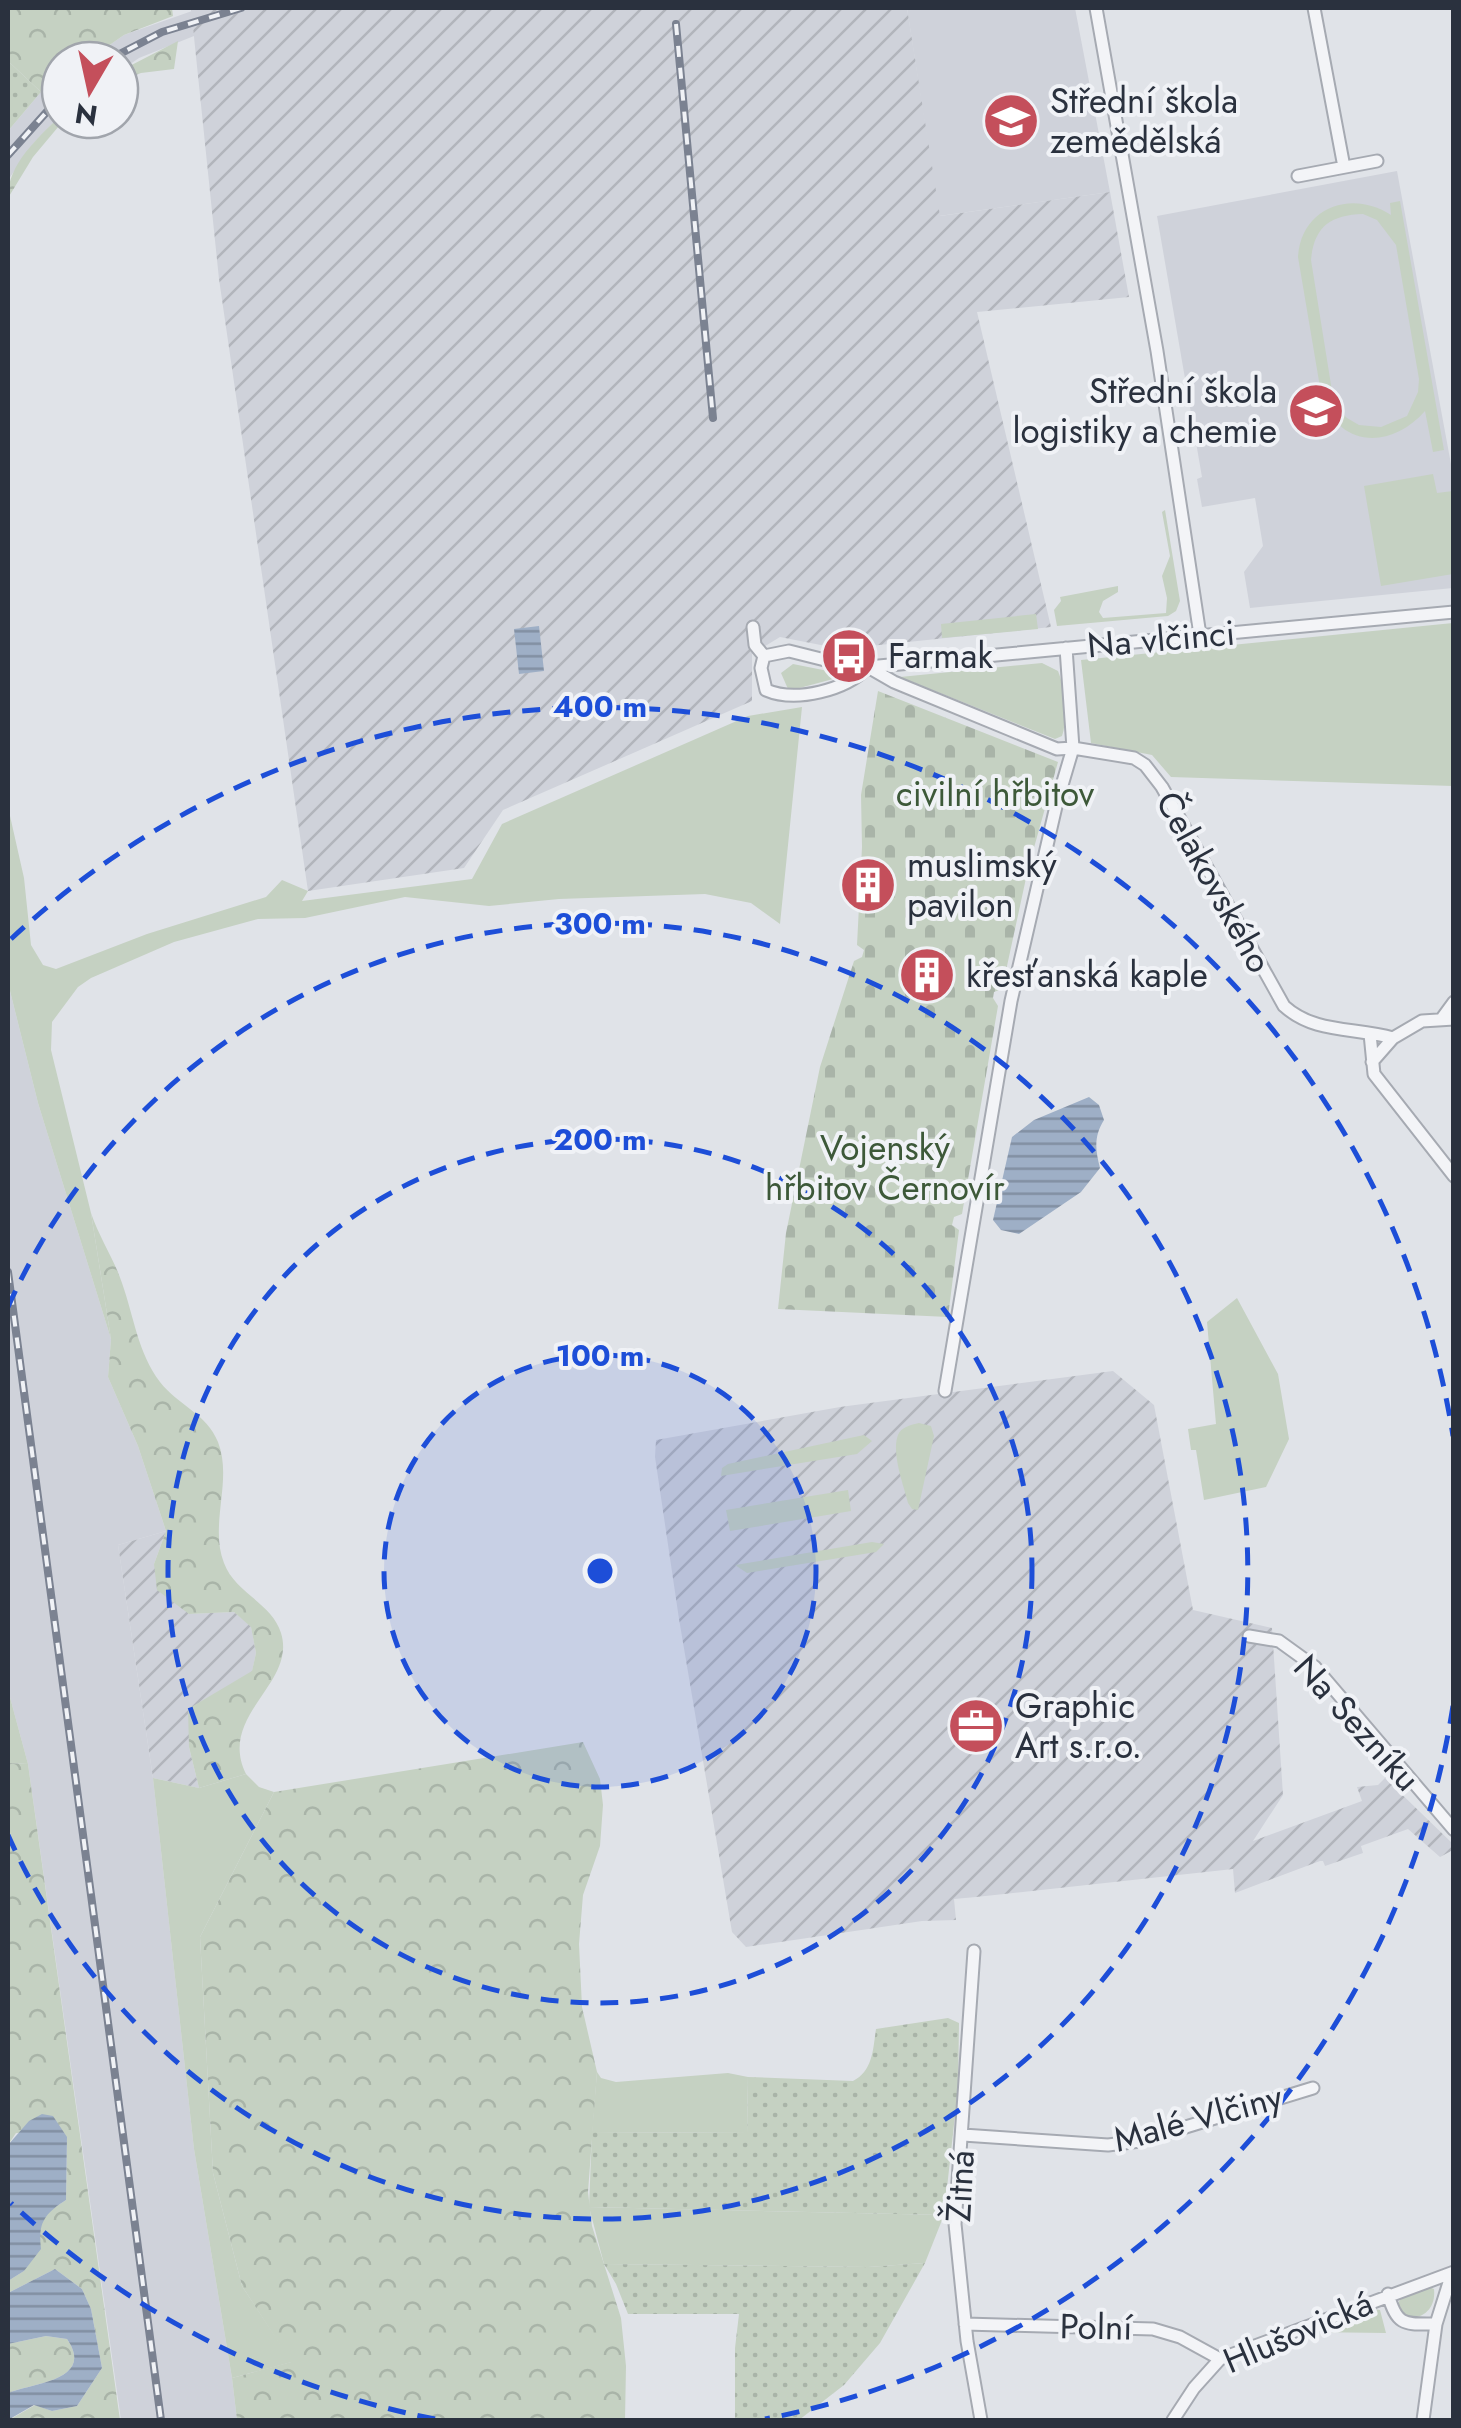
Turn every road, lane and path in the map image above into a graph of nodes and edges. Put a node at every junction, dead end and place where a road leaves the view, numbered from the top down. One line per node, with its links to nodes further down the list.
1 (1096, 8): 8 (street)
2 (1314, 8): 4 (street)
3 (1377, 161): 4 (street)
4 (1344, 167): 5 (street)
5 (1298, 176)
6 (1454, 612): 8 (street, Na vlčinci)
7 (752, 627): 10 (street)
8 (1200, 636): 9 (street, Na vlčinci)
9 (1066, 648): 11 (street, Na vlčinci); 12 (street)
10 (764, 656): 11 (street, Na vlčinci); 11 (street, Na vlčinci)
11 (868, 667): 12 (street, Čelakovského)
12 (1073, 748): 15 (street, Čelakovského); 19 (street)
13 (1454, 1002): 14 (street)
14 (1448, 1018): 16 (street)
15 (1370, 1034): 16 (street, Čelakovského); 17 (street)
16 (1393, 1038): 17 (street)
17 (1372, 1062): 18 (street)
18 (1454, 1176)
19 (945, 1391)
20 (1249, 1636): 21 (street, Na Sezníku)
21 (1454, 1830)
22 (974, 1950): 24 (street, Žitná)
23 (1313, 2088): 24 (street, Malé Vlčiny)
24 (963, 2134): 29 (street, Žitná)
25 (1453, 2273): 26 (street, Hlušovická); 28 (street)
26 (1388, 2294): 28 (street, Hlušovická); 30 (street, Hlušovická)
27 (1454, 2318): 28 (street)
28 (1438, 2320): 33 (street)
29 (965, 2324): 30 (street, Polní); 31 (street, Žitná)
30 (1220, 2358): 32 (street, Hlušovická)
31 (980, 2420)
32 (1173, 2420)
33 (1422, 2420)

